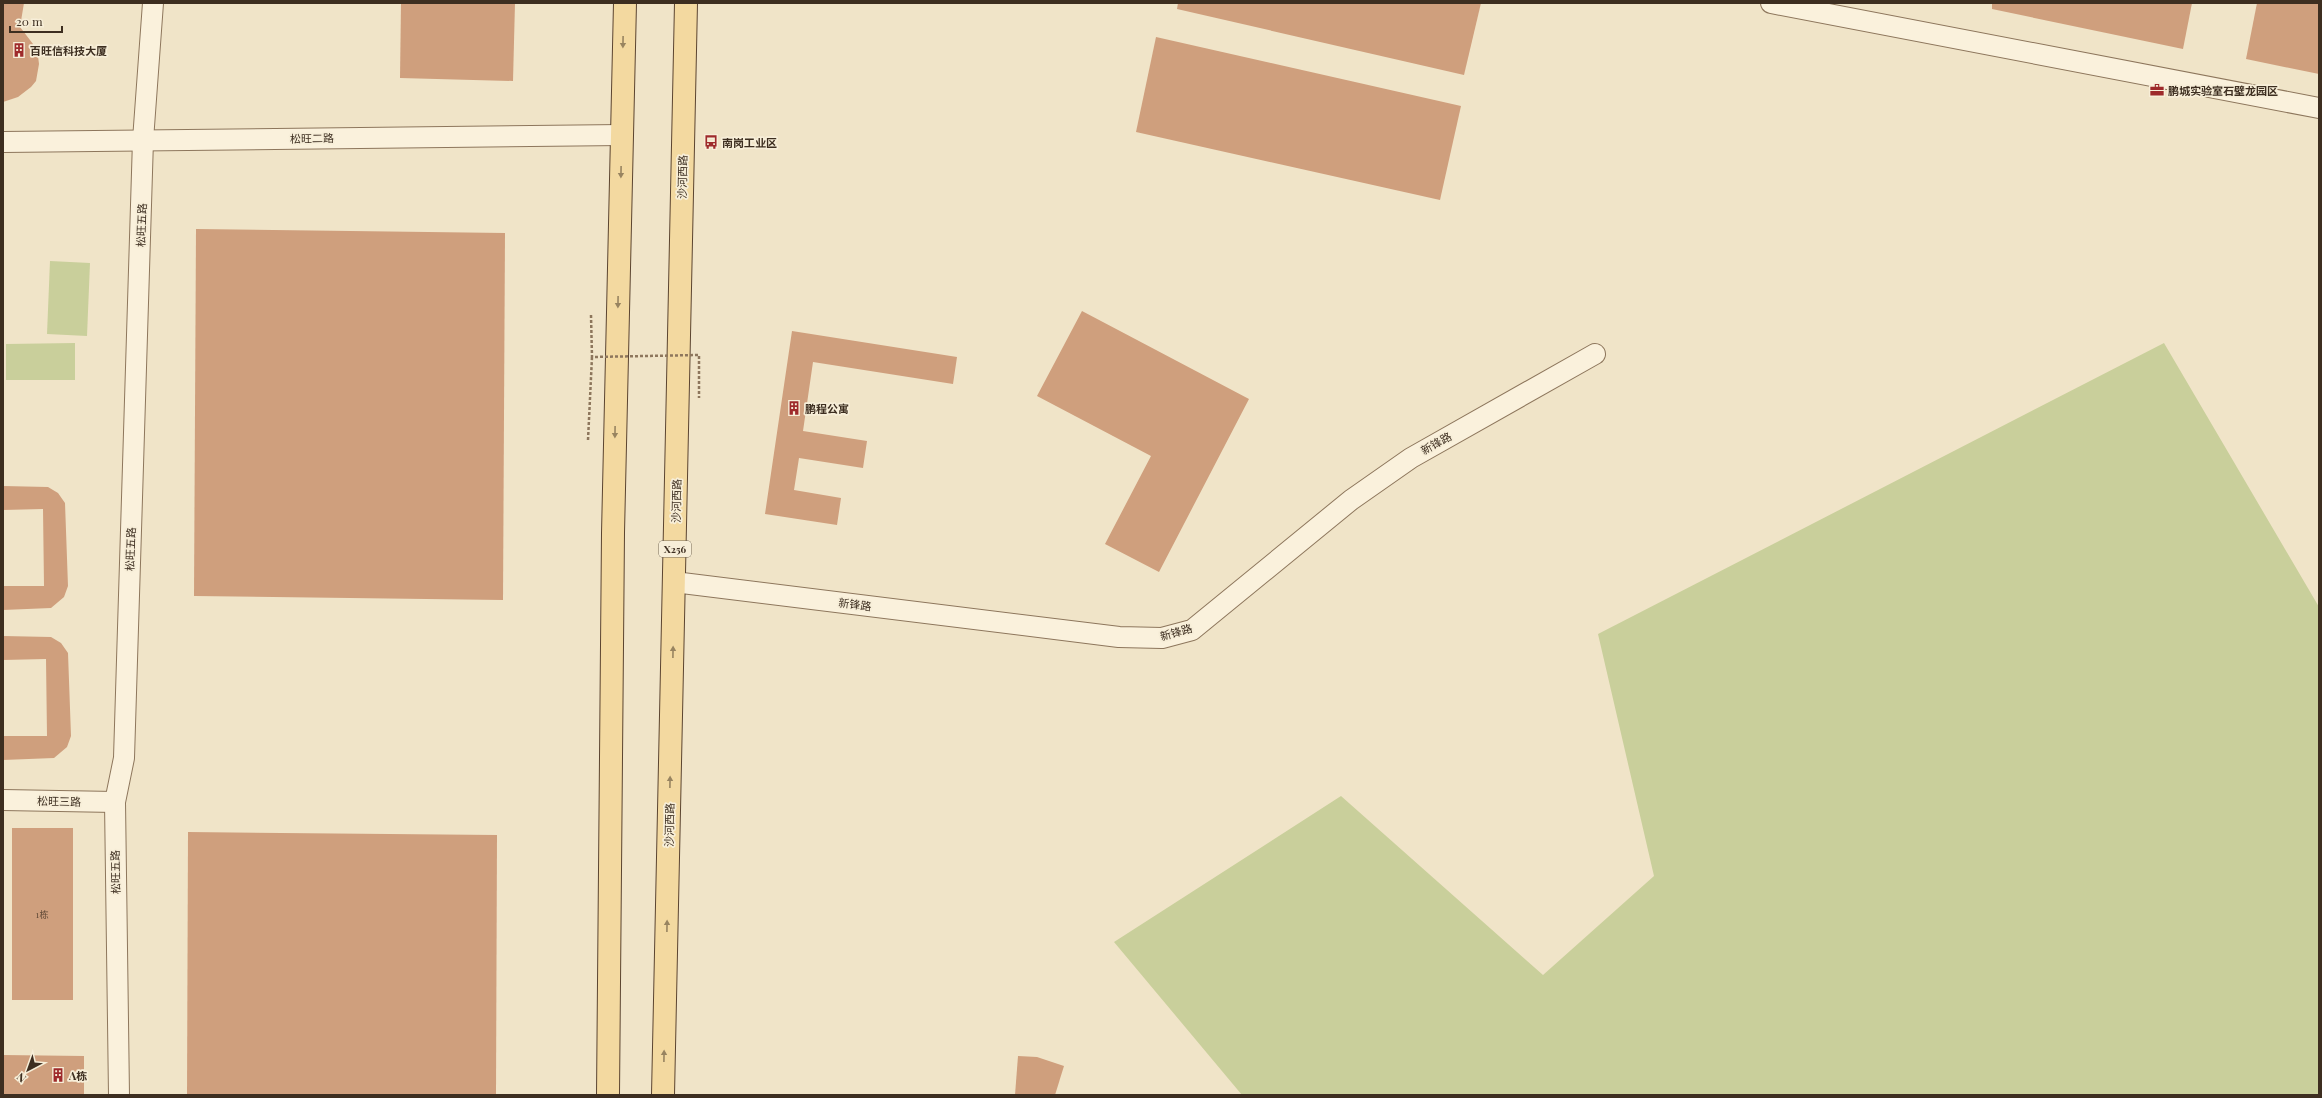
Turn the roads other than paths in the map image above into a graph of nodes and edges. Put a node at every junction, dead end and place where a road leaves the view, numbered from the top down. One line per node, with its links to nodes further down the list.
1 (153, 3): 7 (street, 松旺五路)
2 (625, 3): 6 (main road, one-way to 6)
3 (686, 3): 10 (main road, 沙河西路 / X256)
4 (1771, 3): 5 (street)
5 (2319, 108)
6 (622, 135): 7 (street, 松旺二路); 14 (main road, one-way to 14)
7 (143, 140): 8 (street, 松旺二路); 12 (street, 松旺五路)
8 (3, 142)
9 (1595, 354): 10 (street, 新锋路)
10 (674, 582): 15 (main road, 沙河西路 / X256, one-way to 10)
11 (3, 800): 12 (street, 松旺三路)
12 (115, 802): 13 (street, 松旺五路)
13 (118, 1095)
14 (608, 1095)
15 (663, 1095)

